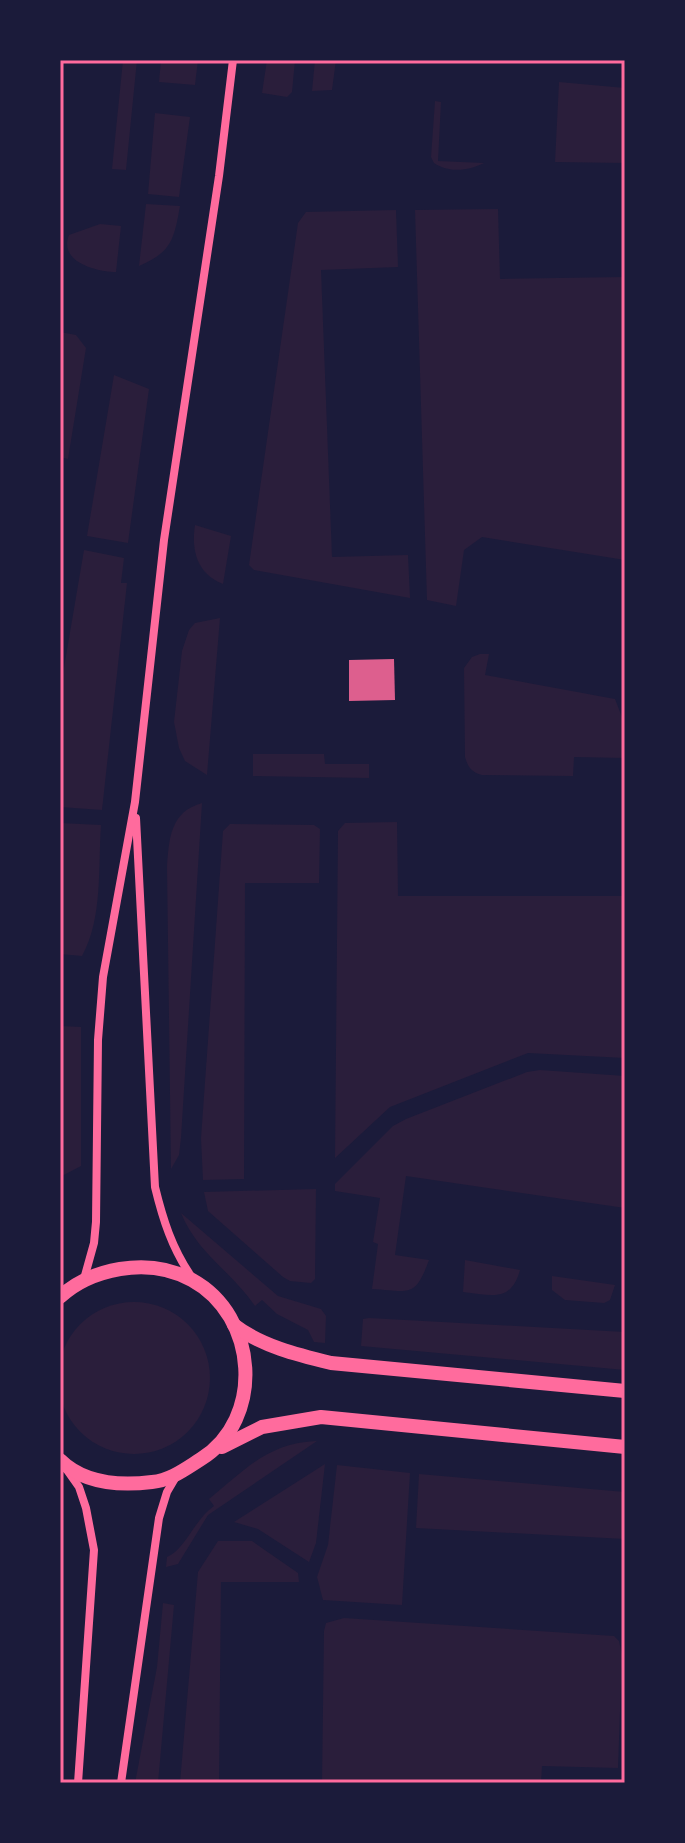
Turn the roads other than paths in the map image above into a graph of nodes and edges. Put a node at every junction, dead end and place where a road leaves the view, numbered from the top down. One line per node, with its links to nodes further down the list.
1 (233, 60): 2 (street)
2 (135, 802): 3 (street); 4 (street)
3 (84, 1279): 4 (street); 5 (street)
4 (194, 1280): 6 (street)
5 (61, 1295)
6 (234, 1325): 7 (street); 9 (street)
7 (625, 1391)
8 (625, 1447): 9 (street)
9 (211, 1453): 11 (street)
10 (61, 1461): 11 (street); 12 (street)
11 (177, 1475): 13 (street)
12 (78, 1783)
13 (121, 1783)

